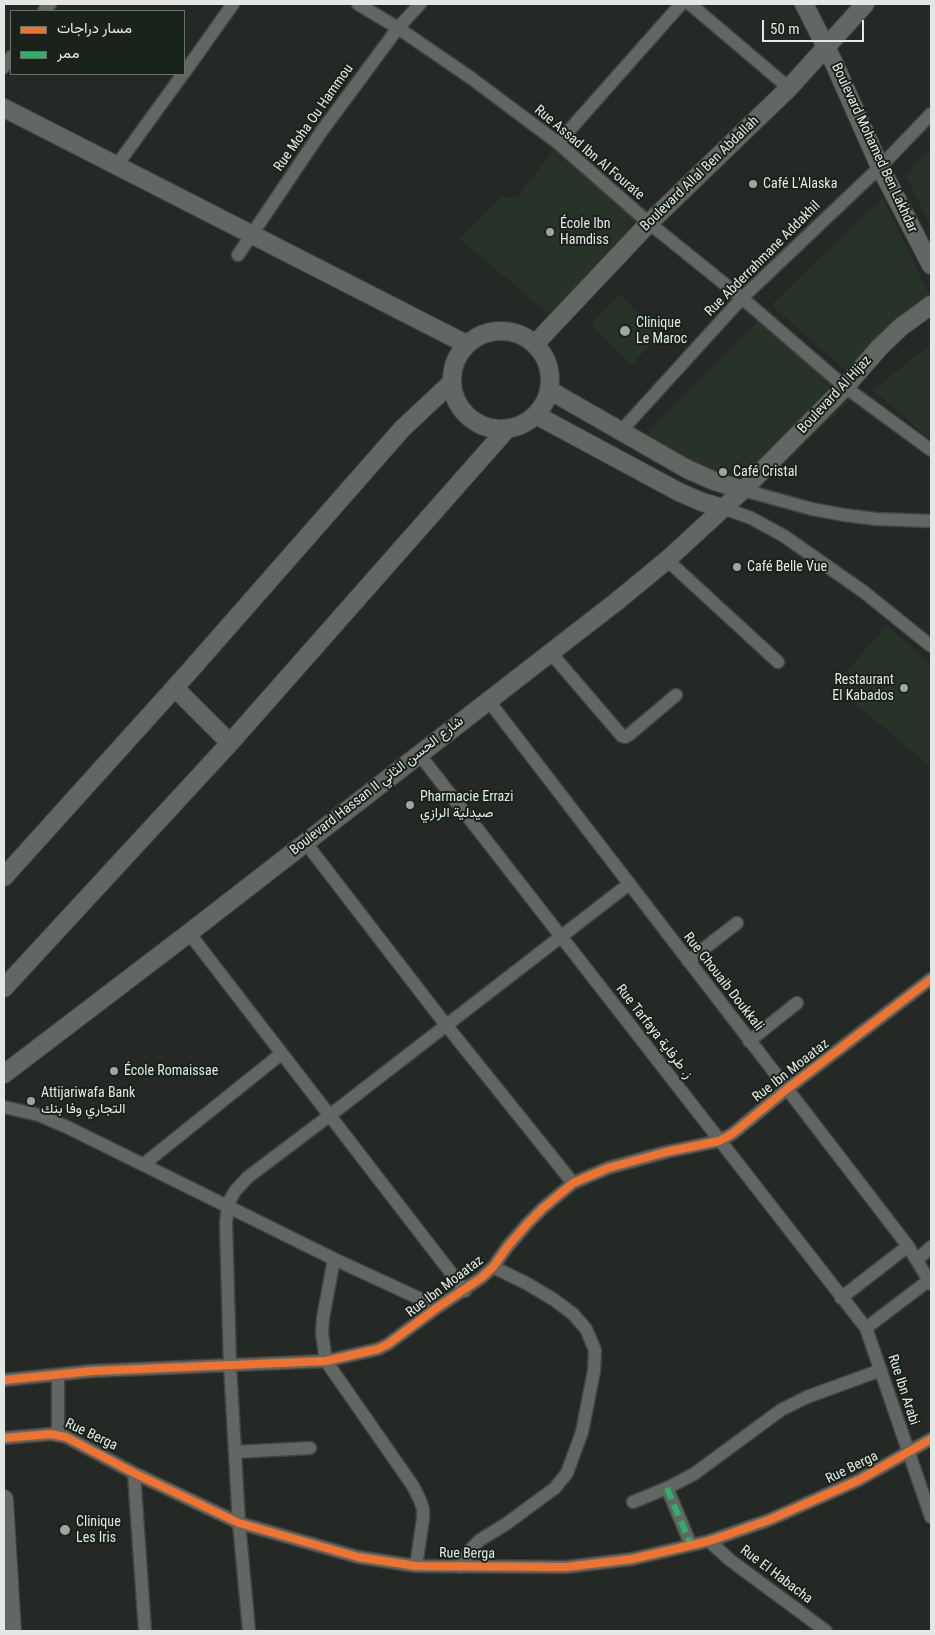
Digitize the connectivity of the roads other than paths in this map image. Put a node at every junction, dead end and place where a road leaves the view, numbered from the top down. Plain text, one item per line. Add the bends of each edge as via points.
1 (233, 4) edge
2 (358, 4) edge
3 (420, 4) edge
4 (681, 4) edge
5 (690, 4) edge
6 (804, 4) edge
7 (865, 4) edge
8 (398, 28) junction
9 (826, 48) junction
10 (185, 70) edge
11 (182, 75) edge
12 (789, 88) junction
13 (4, 108) edge
14 (931, 114) edge
15 (558, 143) junction
16 (117, 165) junction
17 (880, 166) junction
18 (649, 223) junction
19 (252, 234) junction
20 (238, 255) dead end
21 (931, 265) edge
22 (742, 298) junction
23 (931, 305) edge
24 (466, 344) junction
25 (535, 344) junction
26 (452, 382) junction
27 (845, 386) junction
28 (549, 390) junction
29 (536, 415) junction
30 (507, 429) junction
31 (621, 431) junction
32 (931, 450) edge
33 (743, 490) junction
34 (723, 508) junction
35 (931, 521) edge
36 (667, 560) junction
37 (931, 646) edge
38 (550, 652) junction
39 (778, 662) dead end
40 (175, 688) junction
41 (676, 695) dead end
42 (488, 700) junction
43 (230, 743) junction
44 (419, 754) junction
45 (305, 842) junction
46 (4, 877) edge
47 (629, 884) junction
48 (737, 923) dead end
49 (189, 933) junction
50 (562, 937) junction
51 (688, 961) junction
52 (931, 978) edge
53 (4, 988) edge
54 (797, 1003) dead end
55 (446, 1025) junction
56 (749, 1040) junction
57 (281, 1054) junction
58 (4, 1074) edge
59 (787, 1089) junction
60 (4, 1107) edge
61 (329, 1116) junction
62 (719, 1141) junction
63 (144, 1164) junction
64 (573, 1183) junction
65 (228, 1206) junction
66 (908, 1246) junction
67 (931, 1247) edge
68 (334, 1259) junction
69 (917, 1260) junction
70 (493, 1267) junction
71 (930, 1283) edge
72 (465, 1291) junction
73 (841, 1298) junction
74 (438, 1307) junction
75 (866, 1328) junction
76 (326, 1361) junction
77 (230, 1365) junction
78 (881, 1370) junction
79 (58, 1376) junction
80 (4, 1380) edge
81 (58, 1435) junction
82 (4, 1438) edge
83 (931, 1439) edge
84 (310, 1448) dead end
85 (235, 1452) junction
86 (908, 1453) junction
87 (134, 1473) junction
88 (667, 1488) junction
89 (4, 1500) edge
90 (633, 1502) dead end
91 (931, 1517) edge
92 (239, 1522) junction
93 (709, 1541) junction
94 (691, 1545) junction
95 (416, 1566) junction
96 (460, 1567) junction
97 (12, 1631) edge
98 (145, 1631) edge
99 (249, 1631) edge
100 (826, 1631) edge

1 - 10 street
2 - 8 street, Rue Assad Ibn Al Fourate
3 - 8 street, Rue Moha Ou Hammou
4 - 15 street
5 - 12 street
6 - 9 main road, Boulevard Mohamed Ben Lakhdar
7 - 9 main road, Boulevard Allal Ben Abdallah
8 - 15 street, Rue Assad Ibn Al Fourate
8 - 19 street, Rue Moha Ou Hammou via 321,132
9 - 12 main road, Boulevard Allal Ben Abdallah
9 - 17 main road, Boulevard Mohamed Ben Lakhdar
11 - 16 street
12 - 18 main road, Boulevard Allal Ben Abdallah
13 - 16 main road
14 - 17 street, Rue Abderrahmane Addakhil
15 - 18 street, Rue Assad Ibn Al Fourate
16 - 19 main road
17 - 21 main road, Boulevard Mohamed Ben Lakhdar
17 - 22 street, Rue Abderrahmane Addakhil
18 - 22 street, Rue Assad Ibn Al Fourate
18 - 25 main road, Boulevard Allal Ben Abdallah
19 - 20 street, Rue Moha Ou Hammou
19 - 24 main road
22 - 27 street, Rue Assad Ibn Al Fourate
22 - 31 street, Rue Abderrahmane Addakhil
23 - 27 main road, Boulevard Al Hijaz via 901,327
24 - 25 main road via 488,332 501,330 513,332
24 - 26 main road via 453,368
25 - 28 main road via 548,366
26 - 30 main road via 454,395 469,417 480,424
26 - 40 main road via 402,429
27 - 32 street, Rue Assad Ibn Al Fourate
27 - 33 main road, Boulevard Al Hijaz
28 - 29 main road
28 - 31 main road
29 - 30 main road
29 - 34 main road via 679,492
30 - 43 main road
31 - 33 main road via 694,472
33 - 34 main road, Boulevard Hassan II شارع الحسن الثاني
33 - 35 street via 844,515
34 - 36 main road, Boulevard Hassan II شارع الحسن الثاني
34 - 37 street via 751,518 784,536 864,592
36 - 38 main road, Boulevard Hassan II شارع الحسن الثاني
36 - 39 street
38 - 41 street via 622,736 630,734
38 - 42 main road, Boulevard Hassan II شارع الحسن الثاني
40 - 43 main road
40 - 46 main road
42 - 44 main road, Boulevard Hassan II شارع الحسن الثاني
42 - 47 street, Rue Chouaib Doukkali
43 - 53 main road
44 - 45 main road, Boulevard Hassan II شارع الحسن الثاني
44 - 50 street, Rue Tarfaya ز. طرفاية
45 - 49 main road, Boulevard Hassan II شارع الحسن الثاني
45 - 55 street
47 - 50 street
47 - 51 street, Rue Chouaib Doukkali
48 - 51 street
49 - 57 street
49 - 58 main road, Boulevard Hassan II شارع الحسن الثاني
50 - 55 street
50 - 62 street, Rue Tarfaya ز. طرفاية
51 - 56 street, Rue Chouaib Doukkali
52 - 59 street, Rue Ibn Moaataz
54 - 56 street
55 - 61 street
55 - 64 street
56 - 59 street, Rue Chouaib Doukkali
57 - 61 street
57 - 63 street
59 - 62 street, Rue Ibn Moaataz
59 - 66 street, Rue Chouaib Doukkali
60 - 63 street via 54,1121
61 - 65 street via 241,1183
61 - 72 street
62 - 64 street, Rue Ibn Moaataz via 608,1168
62 - 73 street, Rue Tarfaya ز. طرفاية
63 - 65 street
64 - 70 street, Rue Ibn Moaataz via 528,1223
65 - 68 street
65 - 77 street
66 - 69 street, Rue Chouaib Doukkali
66 - 73 street
67 - 69 street
68 - 74 street
68 - 76 street via 323,1318
69 - 71 street, Rue Chouaib Doukkali
70 - 72 street, Rue Ibn Moaataz
70 - 96 street via 526,1283 573,1314 586,1330 595,1350 594,1370 582,1432 567,1473 555,1488 480,1540
71 - 75 street
72 - 74 street, Rue Ibn Moaataz
73 - 75 street, Rue Tarfaya ز. طرفاية
74 - 76 street, Rue Ibn Moaataz via 378,1349
75 - 78 street, Rue Ibn Arabi
76 - 77 street, Rue Ibn Moaataz
76 - 95 street via 420,1500 423,1520
77 - 79 street, Rue Ibn Moaataz via 92,1371
77 - 85 street
78 - 86 street, Rue Ibn Arabi
78 - 88 street via 780,1410 694,1474
79 - 80 street, Rue Ibn Moaataz
79 - 81 street
81 - 82 street, Rue Berga
81 - 87 street, Rue Berga
83 - 86 street, Rue Berga
84 - 85 street
85 - 92 street
86 - 91 street, Rue Ibn Arabi
86 - 93 street, Rue Berga via 859,1480 769,1520
87 - 92 street, Rue Berga
87 - 98 street
88 - 90 street
88 - 94 street
89 - 97 main road
92 - 95 street, Rue Berga via 358,1557
92 - 99 street
93 - 94 street, Rue Berga
93 - 100 street, Rue El Habacha
94 - 96 street, Rue Berga via 632,1559 566,1567
95 - 96 street, Rue Berga

